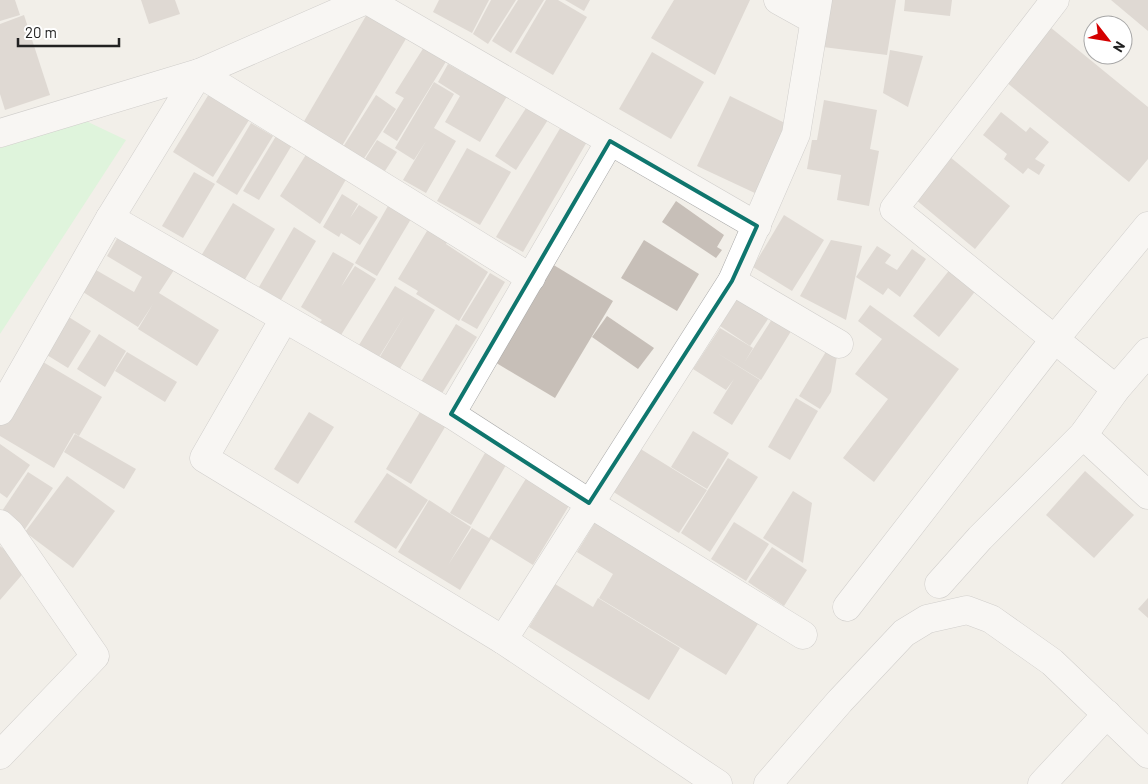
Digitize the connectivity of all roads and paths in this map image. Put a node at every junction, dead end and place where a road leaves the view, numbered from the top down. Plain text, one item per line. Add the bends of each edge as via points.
1 (367, 0) edge
2 (778, 0) edge
3 (1055, 0) edge
4 (816, 10) edge
5 (199, 73) junction
6 (0, 133) edge
7 (610, 141) junction
8 (110, 218) junction
9 (758, 226) junction
10 (1148, 226) edge
11 (531, 278) junction
12 (732, 281) junction
13 (284, 319) junction
14 (1054, 340) junction
15 (839, 344) dead end
16 (1148, 352) edge
17 (1116, 389) junction
18 (0, 411) edge
19 (451, 414) junction
20 (1083, 436) junction
21 (1148, 495) edge
22 (589, 504) junction
23 (0, 524) edge
24 (939, 584) dead end
25 (848, 607) dead end
26 (803, 635) dead end
27 (503, 640) junction
28 (1107, 714) junction
29 (1148, 754) edge
30 (0, 755) edge
31 (718, 784) edge
32 (768, 784) edge
33 (1042, 784) edge

1 - 5 street
1 - 7 street
2 - 4 street
3 - 14 street via 894,209
4 - 9 street via 796,134
5 - 6 street
5 - 8 street
5 - 11 street
7 - 9 street
7 - 11 street
8 - 13 street
8 - 18 street
9 - 12 street
10 - 14 street
11 - 19 street
12 - 15 street
12 - 22 street
13 - 19 street
13 - 27 street via 204,458
14 - 17 street
14 - 25 street
16 - 17 street
17 - 20 street
19 - 22 street
20 - 21 street
20 - 24 street via 980,538
22 - 26 street
22 - 27 street
23 - 30 street via 10,533 94,656
27 - 31 street
28 - 29 street
28 - 32 street via 1052,662 1022,639 991,619 967,610 927,619 904,633
28 - 33 street

